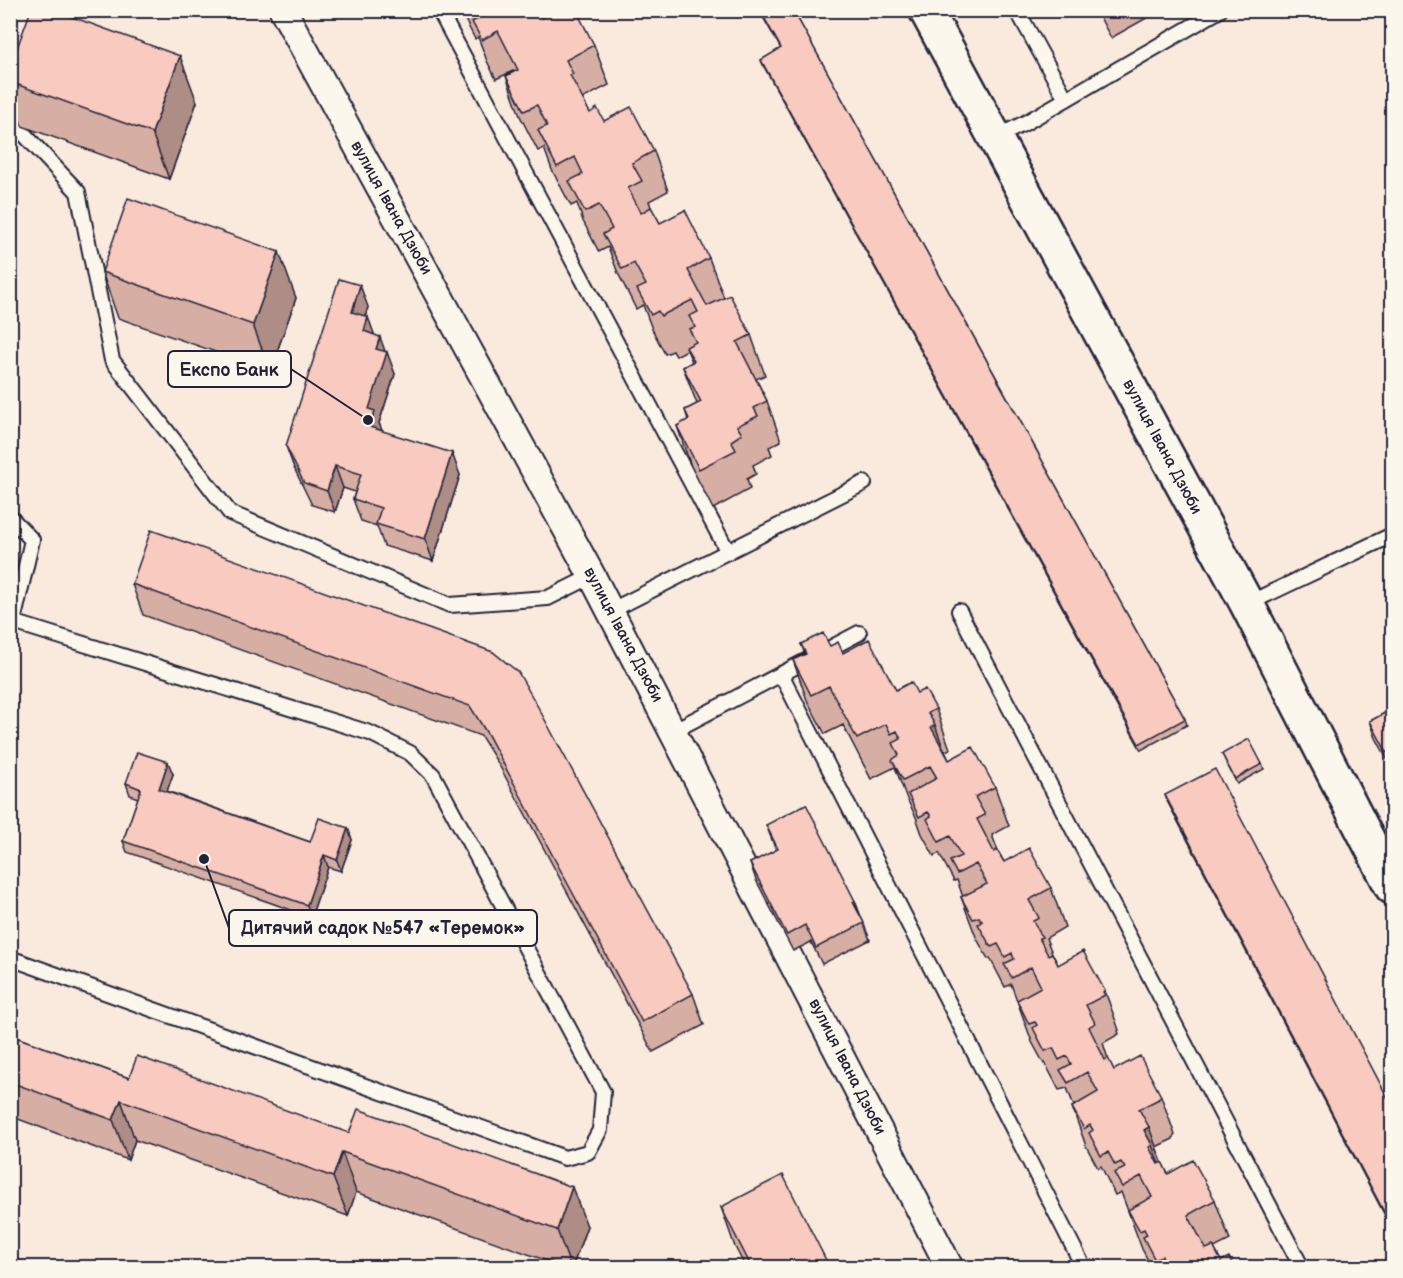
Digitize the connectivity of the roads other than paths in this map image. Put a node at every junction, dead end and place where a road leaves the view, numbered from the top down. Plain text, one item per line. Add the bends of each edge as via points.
1 (283, 10) edge
2 (440, 10) edge
3 (926, 10) edge
4 (1017, 10) edge
5 (1220, 10) edge
6 (1066, 99) junction
7 (10, 119) edge
8 (995, 138) junction
9 (864, 483) dead end
10 (10, 517) edge
11 (1392, 535) edge
12 (728, 552) junction
13 (592, 576) junction
14 (1247, 604) junction
15 (610, 611) junction
16 (959, 611) dead end
17 (12, 625) edge
18 (859, 633) dead end
19 (781, 674) junction
20 (674, 731) junction
21 (1392, 887) edge
22 (10, 958) edge
23 (950, 1268) edge
24 (1084, 1268) edge
25 (1302, 1268) edge

1 - 13 street, вулиця Івана Дзюби
2 - 12 lane
3 - 8 main road, вулиця Івана Дзюби
4 - 6 lane
5 - 6 lane
6 - 8 lane
7 - 13 lane via 78,192 112,360 230,513 450,605 548,598
8 - 14 main road, вулиця Івана Дзюби
9 - 12 lane
10 - 17 lane via 32,540
11 - 14 lane
12 - 15 lane
13 - 15 street, вулиця Івана Дзюби
14 - 21 main road, вулиця Івана Дзюби
15 - 20 street, вулиця Івана Дзюби
16 - 25 lane
17 - 22 lane via 370,733 410,753 433,775 603,1092 600,1130 588,1152 565,1158
18 - 19 lane
19 - 20 lane
19 - 24 lane
20 - 23 street, вулиця Івана Дзюби

